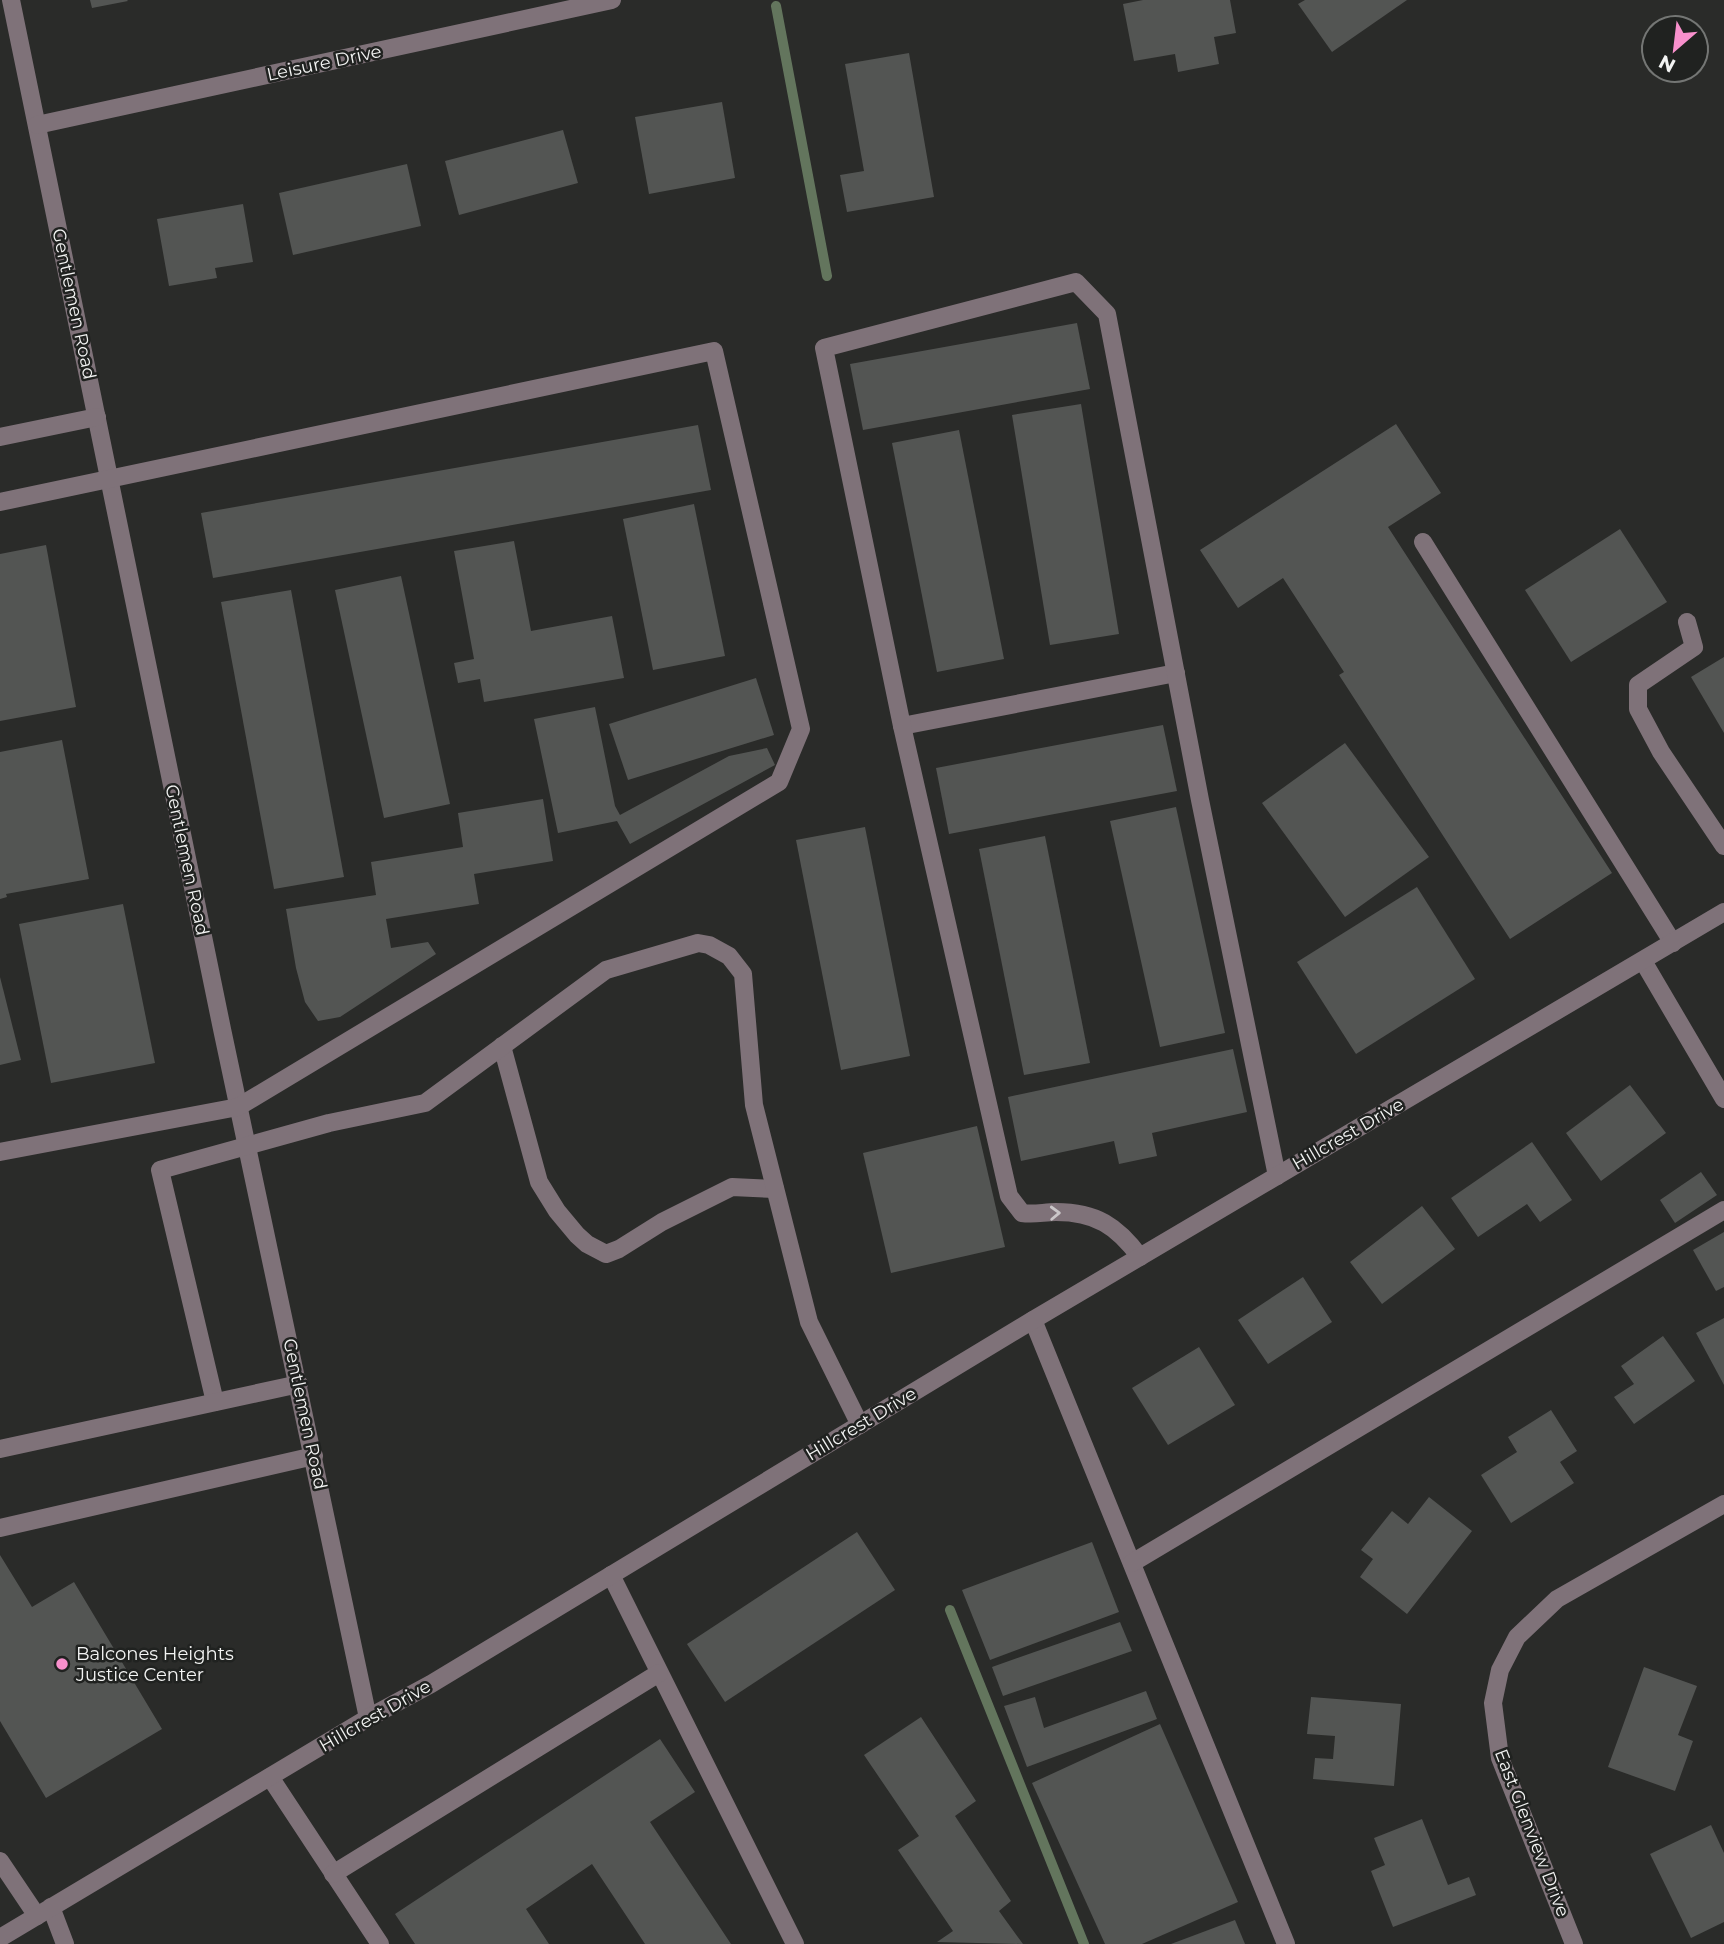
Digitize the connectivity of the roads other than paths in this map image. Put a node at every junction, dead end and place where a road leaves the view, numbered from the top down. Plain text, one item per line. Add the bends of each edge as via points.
1 (11, 0) edge
2 (612, 0) edge
3 (37, 125) junction
4 (97, 417) junction
5 (0, 437) edge
6 (109, 479) junction
7 (0, 502) edge
8 (1423, 542) dead end
9 (1687, 622) dead end
10 (1176, 673) junction
11 (902, 726) junction
12 (1721, 836) edge
13 (1724, 912) edge
14 (1673, 943) junction
15 (1643, 961) junction
16 (502, 1046) junction
17 (1724, 1099) edge
18 (238, 1107) junction
19 (247, 1147) junction
20 (0, 1152) edge
21 (1277, 1176) junction
22 (775, 1189) junction
23 (1724, 1210) edge
24 (1140, 1257) junction
25 (1033, 1320) junction
26 (299, 1384) junction
27 (215, 1402) junction
28 (860, 1425) junction
29 (0, 1449) edge
30 (314, 1457) junction
31 (1724, 1504) edge
32 (0, 1528) edge
33 (1132, 1563) junction
34 (611, 1575) junction
35 (659, 1673) junction
36 (368, 1718) junction
37 (270, 1777) junction
38 (0, 1861) edge
39 (333, 1874) junction
40 (44, 1912) junction
41 (0, 1938) edge
42 (65, 1944) edge
43 (380, 1944) edge
44 (795, 1944) edge
45 (1286, 1944) edge
46 (1574, 1944) edge

1 - 3 street, Gentlemen Road
2 - 3 street, Leisure Drive
3 - 4 street, Gentlemen Road
4 - 5 street
4 - 6 street, Gentlemen Road
6 - 7 street
6 - 18 street, Gentlemen Road
6 - 18 street via 714,351 801,729 779,782
8 - 14 street
9 - 12 street via 1694,647 1638,685 1638,709 1661,752
10 - 11 street
10 - 11 street via 1107,314 1076,282 824,348
10 - 21 street
11 -> 24 street via 1009,1196 1022,1213 1079,1213 1102,1220
13 - 14 street, Hillcrest Drive
14 - 15 street, Hillcrest Drive
15 - 17 street
15 - 21 street, Hillcrest Drive
16 - 19 street via 425,1103
16 - 22 street via 539,1182 577,1235 606,1254 732,1187
16 - 22 street via 606,970 698,943 709,945 729,956 743,974 754,1105
18 - 19 street, Gentlemen Road
18 - 20 street
19 - 26 street, Gentlemen Road
19 - 27 street via 160,1170
21 - 24 street, Hillcrest Drive
22 - 28 street via 809,1322
23 - 33 street
24 - 25 street, Hillcrest Drive
25 - 28 street, Hillcrest Drive
25 - 33 street
26 - 27 street
26 - 30 street, Gentlemen Road
27 - 29 street
28 - 34 street, Hillcrest Drive
30 - 32 street
30 - 36 street, Gentlemen Road
31 - 46 street, East Glenview Drive via 1557,1599 1517,1637 1500,1670 1493,1703 1500,1758
33 - 45 street
34 - 35 street
34 - 36 street, Hillcrest Drive
35 - 39 street
35 - 44 street
36 - 37 street, Hillcrest Drive
37 - 39 street
37 - 40 street, Hillcrest Drive
38 - 40 street
39 - 43 street
40 - 41 street, Hillcrest Drive
40 - 42 street

